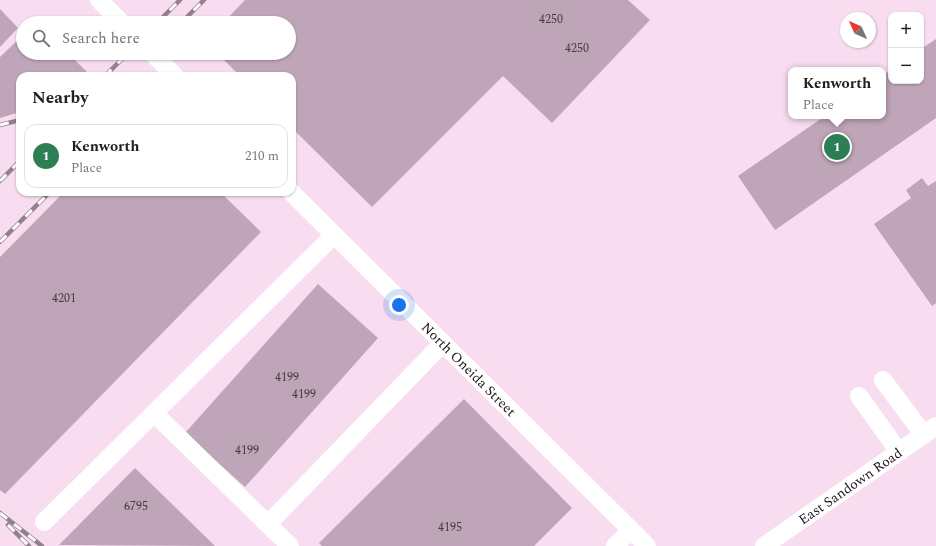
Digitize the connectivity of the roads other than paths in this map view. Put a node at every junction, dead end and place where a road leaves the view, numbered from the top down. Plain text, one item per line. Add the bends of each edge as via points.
1 (99, 0) edge
2 (115, 16) edge
3 (159, 60) edge
4 (171, 72) edge
5 (295, 196) edge
6 (334, 235) junction
7 (442, 343) junction
8 (883, 380) dead end
9 (859, 396) dead end
10 (154, 413) junction
11 (930, 430) edge
12 (899, 452) junction
13 (44, 522) dead end
14 (268, 524) junction
15 (631, 530) junction
16 (290, 546) edge
17 (615, 546) edge
18 (647, 546) edge
19 (764, 546) edge

1 - 2 street
3 - 4 street
5 - 6 street, North Oneida Street
6 - 7 street, North Oneida Street
6 - 10 street
7 - 14 street
7 - 15 street, North Oneida Street
8 - 11 street
9 - 12 street
10 - 13 street
10 - 14 street
11 - 12 street, East Sandown Road
12 - 19 street, East Sandown Road
14 - 16 street
15 - 17 street
15 - 18 street, North Oneida Street

